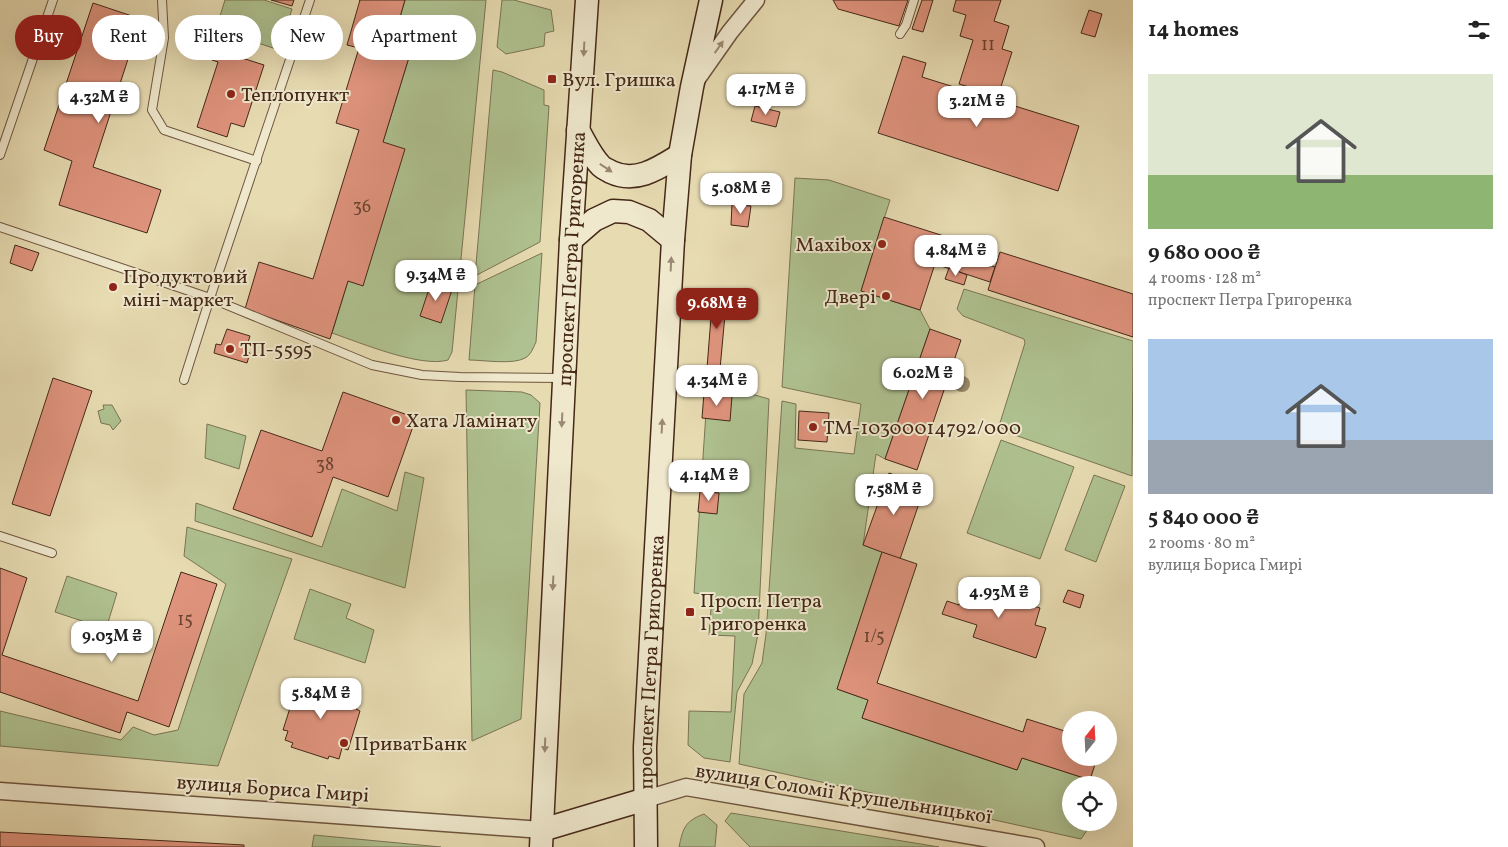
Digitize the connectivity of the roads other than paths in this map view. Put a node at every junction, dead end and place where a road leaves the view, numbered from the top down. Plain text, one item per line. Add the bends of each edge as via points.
1 (53, 0) edge
2 (162, 0) edge
3 (310, 0) edge
4 (587, 0) edge
5 (711, 0) edge
6 (756, 0) edge
7 (914, 0) edge
8 (900, 34) dead end
9 (692, 87) junction
10 (578, 130) junction
11 (0, 155) edge
12 (680, 155) junction
13 (257, 161) junction
14 (0, 227) edge
15 (571, 240) junction
16 (673, 240) junction
17 (210, 298) junction
18 (564, 378) junction
19 (184, 380) dead end
20 (0, 536) edge
21 (52, 553) dead end
22 (0, 791) edge
23 (646, 799) junction
24 (541, 838) edge
25 (646, 847) edge
26 (1036, 847) edge

1 - 11 lane
2 - 13 lane via 164,38 152,110 164,130
3 - 13 lane
4 -> 10 street, проспект Петра Григоренка
5 - 9 street, проспект Петра Григоренка
9 -> 6 street
7 - 8 lane
9 - 12 street, проспект Петра Григоренка
10 -> 12 street via 603,168 620,176 640,176
10 - 15 street, проспект Петра Григоренка
12 - 16 street, проспект Петра Григоренка
13 - 17 lane
14 - 17 lane
15 - 16 street via 594,220 613,211 628,212 649,220
15 - 18 street, проспект Петра Григоренка
23 -> 16 street, проспект Петра Григоренка via 645,747
17 - 18 lane via 372,364 422,375
17 - 19 lane
18 -> 24 street, проспект Петра Григоренка
20 - 21 lane
22 - 24 street, вулиця Бориса Гмирі
23 - 24 street
23 - 25 street, проспект Петра Григоренка
23 - 26 street, вулиця Соломії Крушельницької via 686,787

